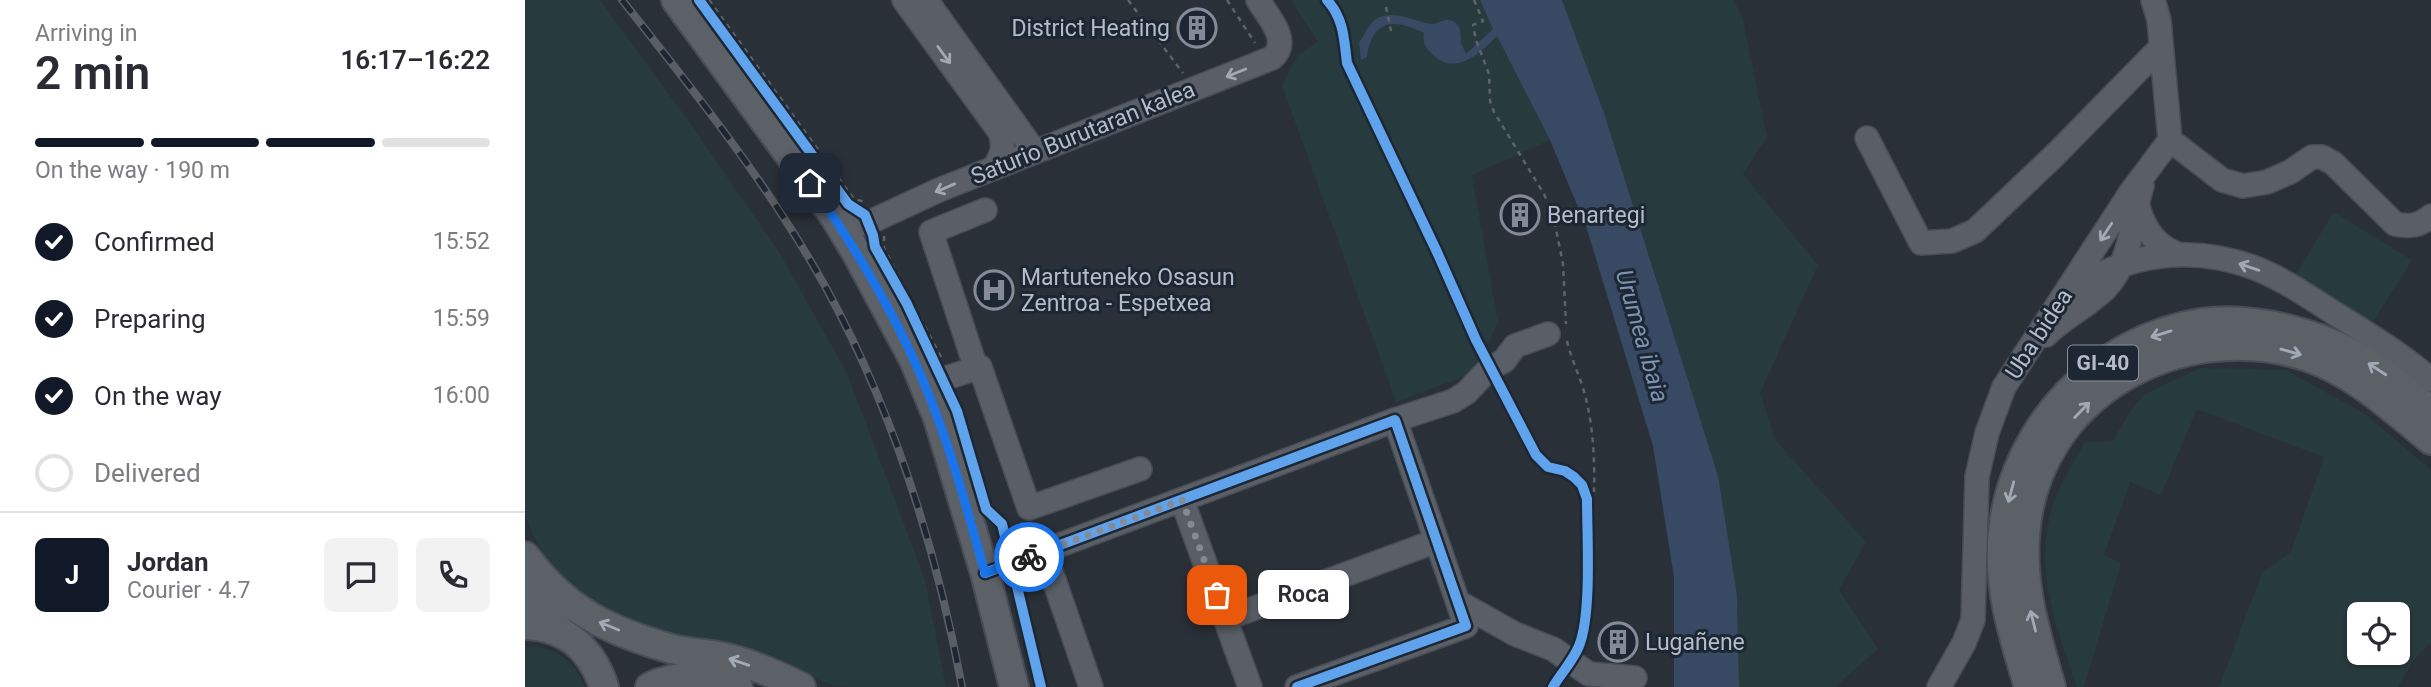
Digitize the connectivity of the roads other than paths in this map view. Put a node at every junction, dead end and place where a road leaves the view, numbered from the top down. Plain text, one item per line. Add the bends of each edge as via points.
1 (676, 0) edge
2 (904, 0) edge
3 (926, 0) edge
4 (1258, 0) edge
5 (2153, 0) edge
6 (2161, 47) junction
7 (1867, 138) dead end
8 (2171, 141) junction
9 (1035, 152) junction
10 (995, 168) junction
11 (2145, 176) junction
12 (2138, 206) junction
13 (985, 211) dead end
14 (2431, 216) edge
15 (835, 217) junction
16 (876, 226) junction
17 (856, 252) junction
18 (2177, 254) junction
19 (2121, 265) junction
20 (2053, 311) junction
21 (1548, 334) dead end
22 (2022, 360) junction
23 (977, 368) junction
24 (941, 379) junction
25 (2431, 380) edge
26 (1395, 420) junction
27 (2429, 432) edge
28 (1140, 469) dead end
29 (1182, 500) junction
30 (1436, 541) junction
31 (1044, 551) junction
32 (525, 556) edge
33 (985, 573) junction
34 (525, 586) edge
35 (1458, 602) junction
36 (1225, 619) junction
37 (525, 625) edge
38 (560, 631) junction
39 (585, 649) junction
40 (674, 649) junction
41 (1635, 678) dead end
42 (604, 687) edge
43 (650, 687) edge
44 (739, 687) edge
45 (801, 687) edge
46 (1014, 687) edge
47 (1091, 687) edge
48 (1250, 687) edge
49 (1297, 687) edge
50 (1939, 687) edge
51 (2029, 687) edge
52 (2051, 687) edge

1 - 15 main road
2 -> 10 street via 1000,132 1003,150
3 - 9 street
4 -> 9 street, Saturio Burutaran kalea via 1281,44 1272,58
5 - 6 street
6 - 7 street via 1975,231 1952,241 1921,243
6 - 8 street
8 - 11 street, Uba bidea
8 - 14 street via 2222,180 2243,186 2267,182 2312,157 2322,157 2395,224 2422,224
9 - 10 street, Saturio Burutaran kalea
10 -> 16 street, Saturio Burutaran kalea via 939,190
11 - 12 street
11 -> 20 street, Uba bidea
12 - 18 street via 2149,234
12 - 19 street
13 - 23 street via 931,232
15 - 16 street via 850,225
15 - 17 main road
16 - 17 street via 857,236
17 - 24 main road
18 - 19 street
25 -> 18 street via 2373,336 2255,268
19 - 20 street via 2097,276
19 - 22 street via 2107,286 2059,323
20 - 22 street, Uba bidea
21 - 26 street via 1515,346 1504,361 1453,401
22 - 50 street, Uba bidea via 2004,387 1977,477 1973,620
23 - 24 street
23 - 28 street via 983,374 1029,508
24 - 33 main road via 938,418
26 - 29 street
26 - 30 street
27 -> 51 main road, GI-40 via 2381,370 2339,346 2267,324 2200,323 2114,355 2055,406 2027,450 2007,505 2002,544 2005,597
52 -> 27 main road, GI-40 via 2024,569 2029,509 2038,479 2063,431 2115,381 2190,350 2244,344 2276,348 2346,375
29 - 31 street
29 - 36 street
30 - 35 street
30 - 36 street
31 - 33 street
31 - 47 street
40 -> 32 main road via 609,627 577,610 549,586
33 - 46 main road
34 - 38 main road via 538,609
35 - 41 street via 1553,649 1589,674
35 - 49 street via 1466,626
36 - 48 street
37 - 38 main road
38 - 39 main road
39 - 40 main road
39 - 42 main road
45 -> 40 main road via 730,658
43 - 44 main road via 681,678 706,678

